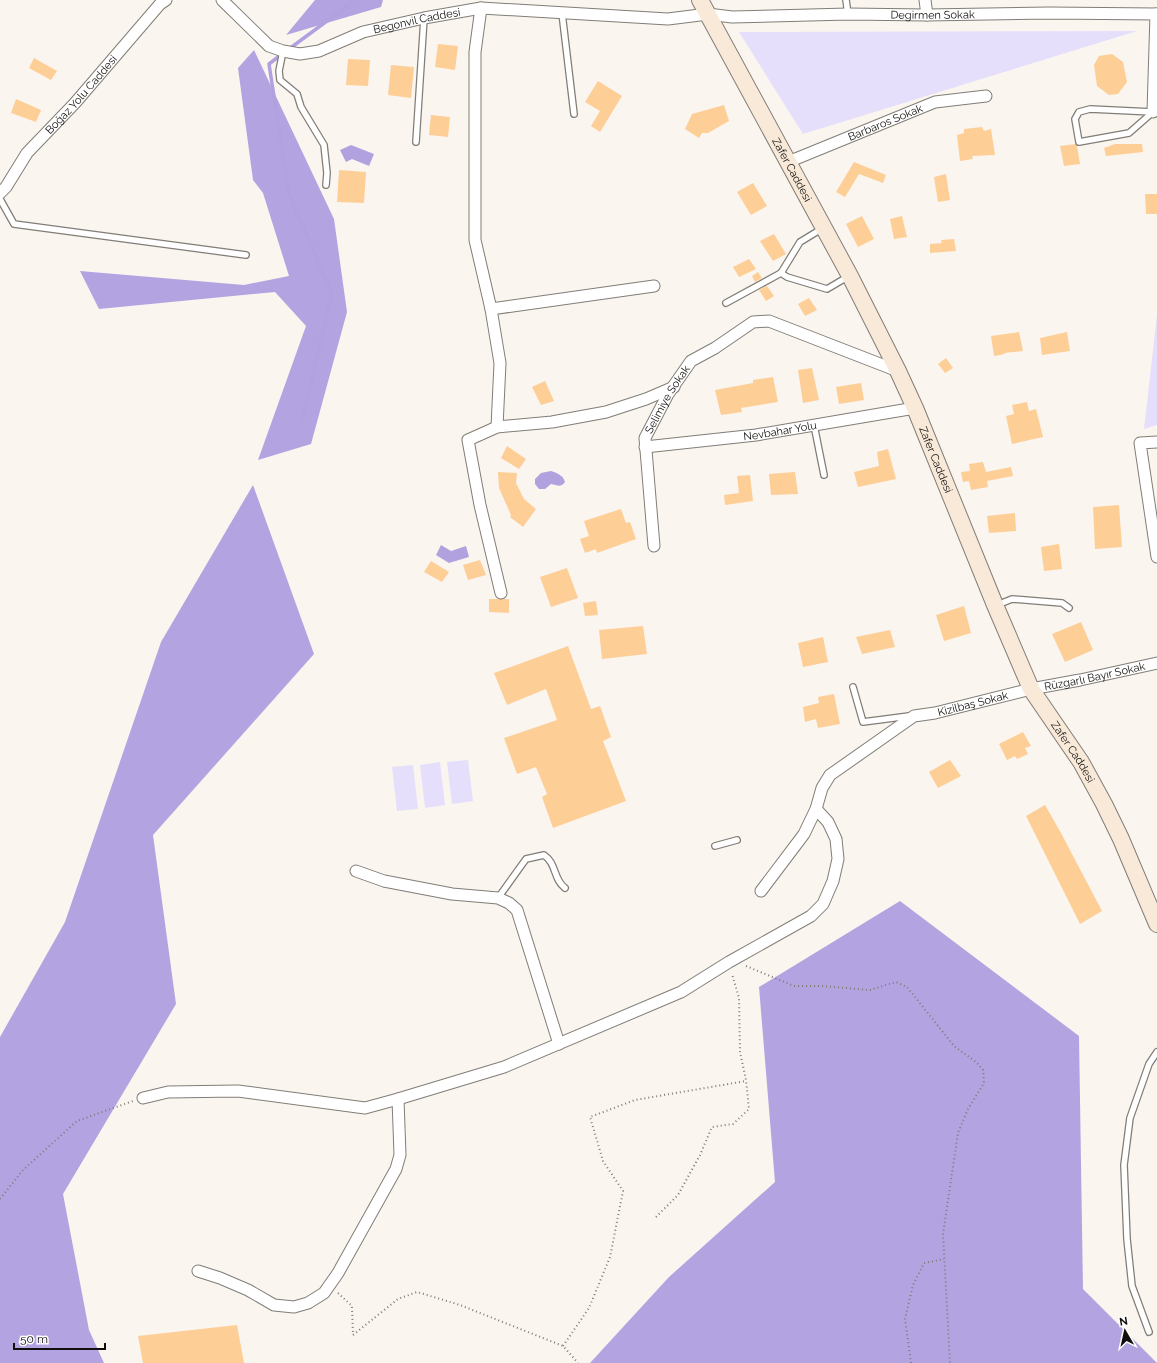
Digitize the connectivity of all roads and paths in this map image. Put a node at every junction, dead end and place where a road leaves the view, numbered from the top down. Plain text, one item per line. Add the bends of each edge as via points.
1 (166, 0) edge
2 (222, 0) edge
3 (700, 0) edge
4 (846, 0) edge
5 (925, 0) edge
6 (481, 8) junction
7 (562, 13) junction
8 (708, 14) junction
9 (848, 14) junction
10 (1156, 14) edge
11 (927, 16) junction
12 (424, 18) junction
13 (282, 51) junction
14 (986, 96) dead end
15 (1153, 112) junction
16 (574, 114) dead end
17 (416, 142) dead end
18 (788, 162) junction
19 (326, 185) dead end
20 (0, 193) edge
21 (0, 199) edge
22 (824, 228) junction
23 (246, 255) dead end
24 (781, 273) junction
25 (850, 276) junction
26 (654, 286) dead end
27 (726, 303) dead end
28 (491, 309) junction
29 (898, 371) junction
30 (674, 386) junction
31 (915, 408) junction
32 (814, 425) junction
33 (497, 428) junction
34 (1157, 442) edge
35 (645, 447) junction
36 (824, 475) dead end
37 (654, 546) dead end
38 (1157, 557) edge
39 (501, 593) dead end
40 (995, 605) junction
41 (1069, 608) dead end
42 (1157, 663) edge
43 (853, 686) dead end
44 (1032, 689) junction
45 (914, 716) junction
46 (816, 808) junction
47 (737, 840) dead end
48 (715, 846) dead end
49 (356, 870) dead end
50 (565, 888) dead end
51 (761, 891) dead end
52 (498, 898) junction
53 (1157, 924) edge
54 (728, 962) junction
55 (558, 1044) junction
56 (1157, 1052) edge
57 (746, 1080) junction
58 (143, 1098) joint
59 (398, 1099) junction
60 (0, 1199) edge
61 (656, 1217) dead end
62 (944, 1259) junction
63 (198, 1271) dead end
64 (329, 1285) junction
65 (1148, 1332) dead end
66 (563, 1346) junction
67 (578, 1363) edge
68 (911, 1363) edge
69 (950, 1363) edge

1 - 20 street, Boğaz Yolu Caddesi via 27,153
2 - 13 street, Begonvil Caddesi via 269,46
3 - 8 street, Zafer Caddesi
4 - 9 lane
5 - 11 street
6 - 7 street, Begonvil Caddesi
6 - 12 street, Begonvil Caddesi
6 - 28 street via 475,52 475,240
7 - 8 street, Begonvil Caddesi via 668,19
7 - 16 lane
8 - 9 street, Degirmen Sokak via 732,17
8 - 18 street, Zafer Caddesi
9 - 11 street, Degirmen Sokak
10 - 11 street, Degirmen Sokak
10 - 15 street
12 - 13 street, Begonvil Caddesi via 363,32 319,51 300,54
12 - 17 lane
13 - 19 lane via 280,80 297,94 301,107 324,146
14 - 18 street, Barbaros Sokak via 935,102
15 - 15 lane via 1090,109 1080,112 1075,119 1079,142 1129,133
18 - 22 street, Zafer Caddesi
21 - 23 lane via 14,224
22 - 24 lane via 800,242
22 - 25 street, Zafer Caddesi
24 - 25 lane via 827,289
24 - 27 lane
25 - 29 street, Zafer Caddesi
26 - 28 street
28 - 33 street via 500,364
29 - 30 street, Selimiye Sokak via 769,320 753,322 691,361
29 - 31 street, Zafer Caddesi
30 - 33 street via 646,399 606,412 552,422
30 - 35 street, Selimiye Sokak via 645,438
31 - 32 street, Nevbahar Yolu
31 - 40 street, Zafer Caddesi
32 - 35 street, Nevbahar Yolu via 756,435
32 - 36 lane
33 - 39 street via 468,440
34 - 38 street via 1140,443
35 - 37 street, Selimiye Sokak
40 - 41 lane via 1012,600 1062,603
40 - 44 street, Zafer Caddesi
42 - 44 street, Rüzgarlı Bayır Sokak
43 - 45 lane via 863,722
44 - 45 street, Kizilbaş Sokak
44 - 53 street, Zafer Caddesi via 1081,762 1104,804
45 - 46 street via 830,774 822,788
46 - 51 street via 804,834
46 - 54 street via 828,822 836,839 838,859 833,881 823,904 811,916
47 - 48 lane
49 - 52 street via 384,881 452,894
50 - 52 lane via 560,884 551,860 544,855 534,856 526,859
52 - 55 street via 517,910
54 - 55 street via 681,992
54 - 57 path via 739,998 740,1052
54 - 62 path via 750,967 794,986 870,990 896,982 907,988 954,1046 983,1070 984,1083 968,1109 958,1133 943,1234
55 - 59 street via 504,1067
56 - 65 lane via 1148,1064 1130,1118 1124,1165 1132,1286
57 - 61 path via 749,1109 733,1124 712,1127 678,1195
57 - 66 path via 635,1100 590,1117 603,1161 623,1191 610,1257 589,1308
58 - 59 street via 168,1092 238,1091 365,1108
58 - 60 path via 77,1121 23,1170
59 - 64 street via 400,1155 396,1169
62 - 68 path via 924,1263 912,1285 905,1319
62 - 69 path
63 - 64 street via 241,1287 274,1305 294,1307 308,1303 324,1293
64 - 66 path via 352,1306 353,1335 398,1299 417,1292 460,1305
66 - 67 path

